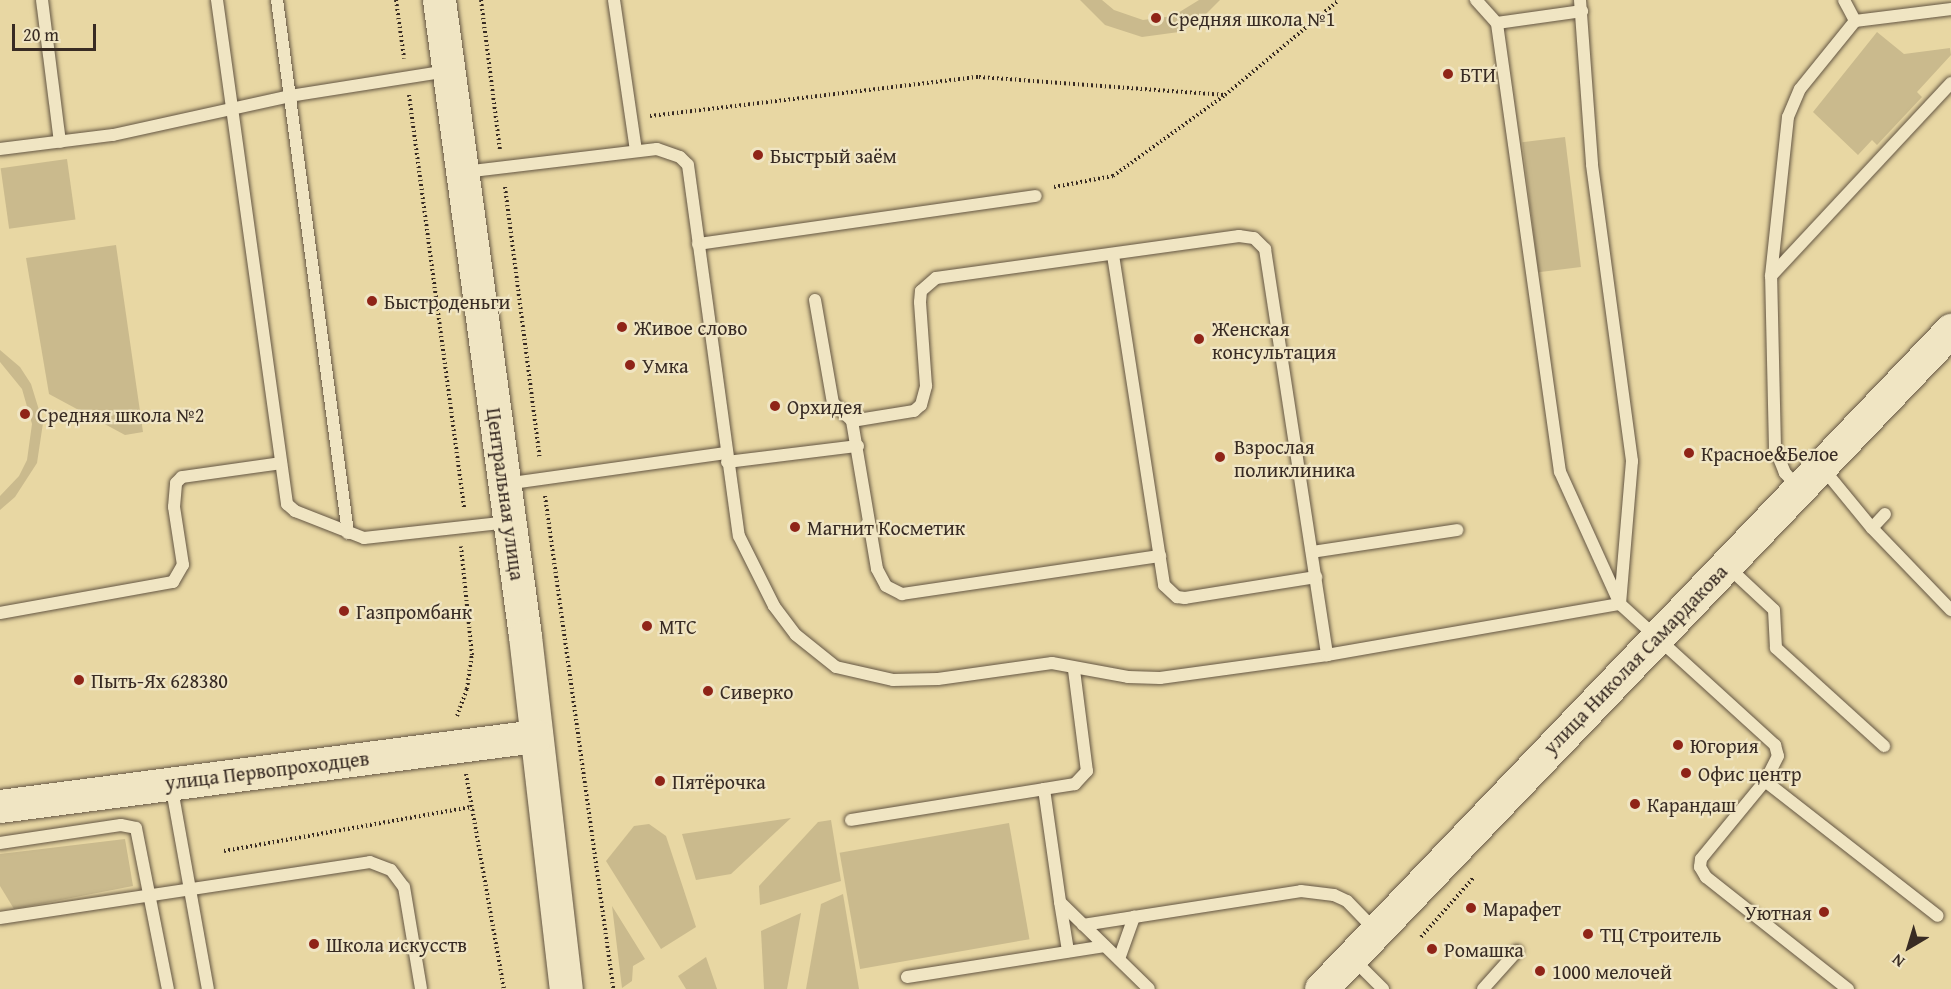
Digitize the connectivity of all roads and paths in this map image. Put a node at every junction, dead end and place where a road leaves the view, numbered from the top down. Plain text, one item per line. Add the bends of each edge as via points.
1 (42, 0) edge
2 (217, 0) edge
3 (277, 0) edge
4 (396, 0) edge
5 (440, 0) edge
6 (481, 0) edge
7 (614, 0) edge
8 (1340, 0) edge
9 (1476, 0) edge
10 (1844, 0) edge
11 (1581, 6) edge
12 (1951, 9) edge
13 (1855, 21) junction
14 (1497, 22) junction
15 (449, 71) junction
16 (407, 77) junction
17 (1951, 82) edge
18 (1225, 95) junction
19 (291, 96) junction
20 (231, 109) junction
21 (632, 118) junction
22 (60, 142) junction
23 (0, 149) edge
24 (636, 150) junction
25 (502, 167) junction
26 (462, 172) junction
27 (1036, 196) joint
28 (698, 244) junction
29 (1113, 255) junction
30 (1771, 276) junction
31 (815, 300) dead end
32 (1951, 330) edge
33 (852, 421) junction
34 (858, 446) junction
35 (727, 457) junction
36 (281, 464) junction
37 (1811, 477) junction
38 (542, 479) junction
39 (505, 484) junction
40 (1885, 514) dead end
41 (509, 522) junction
42 (461, 528) junction
43 (1872, 528) junction
44 (1457, 530) dead end
45 (348, 533) junction
46 (1312, 552) junction
47 (1160, 556) junction
48 (1725, 565) junction
49 (1316, 577) junction
50 (1620, 604) junction
51 (1951, 610) edge
52 (0, 613) edge
53 (1655, 637) junction
54 (1327, 655) junction
55 (1074, 670) junction
56 (535, 736) junction
57 (462, 745) junction
58 (1884, 746) dead end
59 (1764, 781) junction
60 (171, 782) junction
61 (1044, 789) junction
62 (0, 806) edge
63 (472, 807) junction
64 (851, 820) dead end
65 (0, 843) edge
66 (224, 851) dead end
67 (190, 886) junction
68 (150, 893) junction
69 (1060, 902) junction
70 (1938, 916) dead end
71 (1134, 917) junction
72 (0, 918) edge
73 (1083, 925) junction
74 (1376, 931) junction
75 (1105, 946) junction
76 (1068, 951) junction
77 (1517, 951) dead end
78 (1351, 958) junction
79 (1119, 959) junction
80 (907, 977) dead end
81 (168, 989) edge
82 (208, 989) edge
83 (421, 989) edge
84 (504, 989) edge
85 (566, 989) edge
86 (613, 989) edge
87 (1149, 989) edge
88 (1321, 989) edge
89 (1383, 989) edge
90 (1483, 989) edge
91 (1848, 989) edge

1 - 22 lane
2 - 20 lane
3 - 19 lane
4 - 16 path
5 - 15 street, Центральная улица
6 - 25 path
7 - 21 lane
8 - 18 path
9 - 14 lane
10 - 13 lane
11 - 14 lane
11 - 50 lane via 1592,165 1632,461
12 - 13 lane
13 - 30 lane via 1792,102
14 - 50 lane via 1560,472
15 - 16 lane
15 - 26 street, Центральная улица
16 - 19 lane
16 - 42 path via 465,500
17 - 30 lane
18 - 21 path via 1017,77 944,78
18 - 27 path via 1113,176 1042,190
19 - 20 lane
19 - 45 lane
20 - 22 lane
20 - 36 lane
21 - 24 lane
22 - 23 lane
24 - 25 lane
24 - 28 lane via 668,152 688,165
25 - 26 lane
25 - 38 path
26 - 39 street, Центральная улица
27 - 28 lane
28 - 35 lane
29 - 33 lane via 936,278 928,283 920,302 926,386 921,405 914,411
29 - 46 lane via 1239,236 1261,242
29 - 47 lane
30 - 37 lane via 1775,448 1785,473
31 - 33 lane via 833,403
32 - 37 street, улица Николая Самардакова
33 - 34 lane
34 - 35 lane
34 - 47 lane via 877,569 886,586 902,594
35 - 38 lane
35 - 55 lane via 739,536 748,558 774,606 796,635 836,667 868,676 915,681 1052,663
36 - 45 lane via 287,504
36 - 52 lane via 182,477 176,483 174,507 183,565 173,582
37 - 43 lane
37 - 48 street, улица Николая Самардакова
38 - 39 lane
38 - 86 path
39 - 41 street, Центральная улица
40 - 43 lane
41 - 42 lane
41 - 56 street, Центральная улица
42 - 45 lane via 377,538
42 - 57 path via 472,655 467,689 457,712
43 - 51 lane
44 - 46 lane
46 - 49 lane
47 - 49 lane via 1164,585 1177,597
48 - 53 street, улица Николая Самардакова
48 - 58 lane via 1774,610 1776,648
49 - 54 lane
50 - 53 lane
50 - 54 lane
53 - 59 lane via 1775,745 1778,756
53 - 74 street, улица Николая Самардакова
54 - 55 lane via 1160,678
55 - 61 lane via 1087,771 1075,784
56 - 57 street, улица Первопроходцев
56 - 85 street, Центральная улица
57 - 60 street, улица Первопроходцев
57 - 63 path
59 - 70 lane
59 - 91 lane via 1701,859 1700,867 1706,877
60 - 62 street, улица Первопроходцев
60 - 67 lane
61 - 64 lane
61 - 69 lane
63 - 66 path
63 - 84 path
65 - 68 lane via 129,824 140,834
67 - 68 lane
67 - 82 lane
67 - 83 lane via 250,882 370,862 380,864 391,870 404,887
68 - 72 lane
68 - 81 lane
69 - 73 lane
69 - 76 lane
71 - 73 lane
71 - 74 lane via 1314,891 1347,901
71 - 79 lane
73 - 75 lane
74 - 78 street, улица Николая Самардакова
75 - 76 lane
75 - 79 lane
76 - 80 lane
77 - 90 lane
78 - 88 street, улица Николая Самардакова
78 - 89 lane
79 - 87 lane

